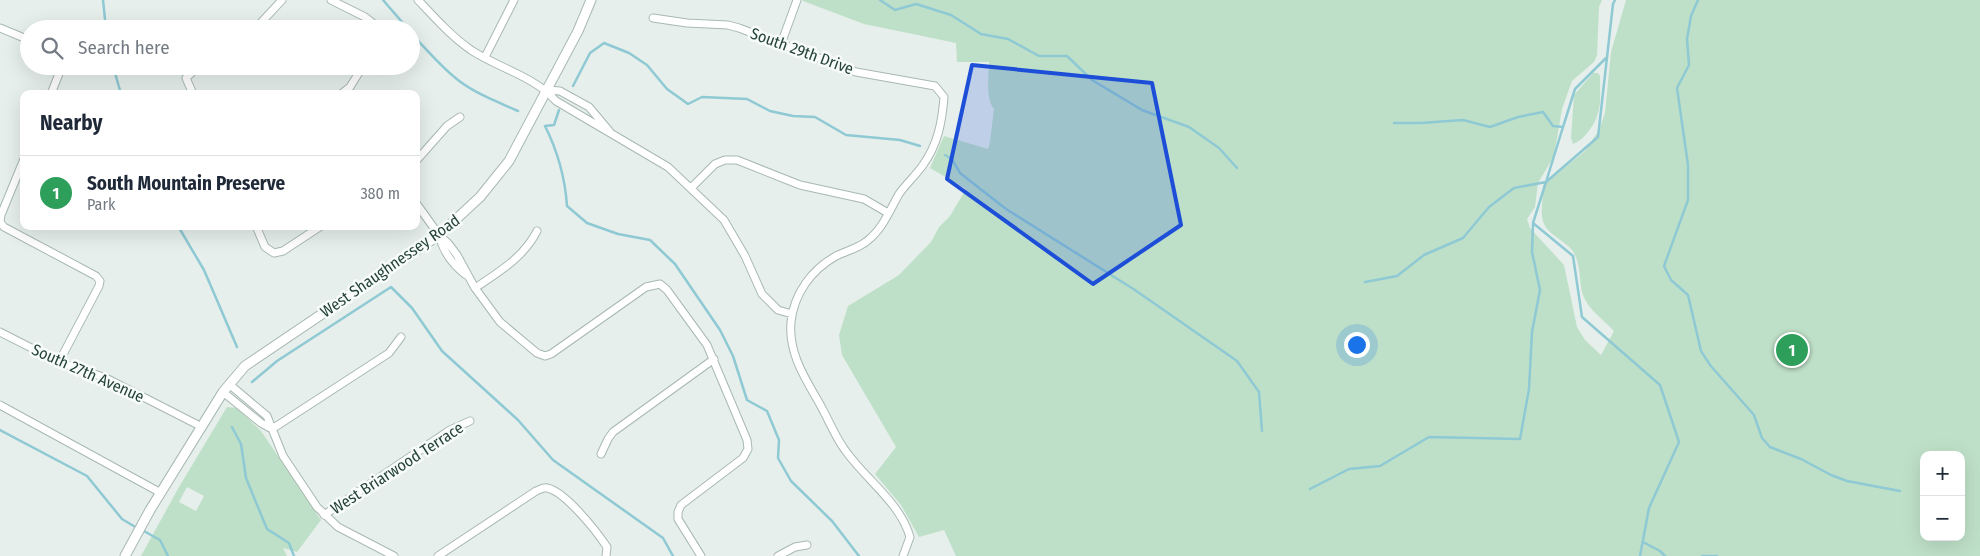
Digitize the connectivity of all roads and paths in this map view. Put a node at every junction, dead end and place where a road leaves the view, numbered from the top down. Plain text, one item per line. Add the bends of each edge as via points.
1 (282, 0) edge
2 (331, 0) edge
3 (418, 0) edge
4 (514, 0) edge
5 (591, 0) edge
6 (797, 0) edge
7 (653, 18) dead end
8 (263, 20) edge
9 (369, 20) edge
10 (0, 28) edge
11 (20, 36) edge
12 (781, 44) junction
13 (485, 57) junction
14 (58, 75) edge
15 (189, 75) edge
16 (357, 75) edge
17 (53, 90) edge
18 (191, 90) edge
19 (346, 90) edge
20 (547, 90) junction
21 (582, 103) junction
22 (576, 112) junction
23 (460, 117) dead end
24 (611, 133) junction
25 (420, 156) edge
26 (20, 169) edge
27 (690, 188) junction
28 (420, 208) edge
29 (888, 213) junction
30 (0, 222) edge
31 (258, 230) edge
32 (315, 230) edge
33 (537, 231) dead end
34 (439, 235) junction
35 (475, 288) junction
36 (792, 314) junction
37 (0, 332) edge
38 (401, 337) dead end
39 (714, 359) junction
40 (59, 362) junction
41 (229, 384) junction
42 (224, 392) junction
43 (0, 406) edge
44 (259, 409) junction
45 (253, 416) junction
46 (470, 421) dead end
47 (202, 427) junction
48 (272, 429) junction
49 (601, 454) dead end
50 (161, 493) junction
51 (324, 514) junction
52 (807, 545) dead end
53 (124, 556) edge
54 (394, 556) edge
55 (438, 556) edge
56 (606, 556) edge
57 (701, 556) edge
58 (778, 556) edge
59 (903, 556) edge

1 - 8 street
2 - 9 street
3 - 13 street via 449,33
4 - 13 street
5 - 20 street, West Shaughnessey Road
6 - 12 street
7 - 12 street, South 29th Drive via 728,25
10 - 11 street
12 - 29 street, South 29th Drive via 856,72 936,86 944,97 942,123 929,155
13 - 20 street
14 - 17 street
15 - 18 street via 186,78
16 - 19 street
20 - 21 street via 560,91
20 - 22 street via 556,101
20 - 34 street, West Shaughnessey Road via 503,170 480,198
21 - 22 street
21 - 24 street via 594,111
22 - 24 street
23 - 25 street via 447,126
24 - 27 street via 668,167
26 - 30 street
27 - 29 street via 715,164 736,160 800,185 864,199
27 - 36 street via 724,220 762,294 778,310
28 - 34 street
29 - 36 street via 867,242 835,257 809,278
30 - 40 street via 100,281
31 - 32 street via 265,247 274,254
33 - 35 street via 521,255
34 - 35 street via 448,243
34 - 41 street, West Shaughnessey Road via 255,358
35 - 39 street via 500,322 536,353 545,356 646,287 660,284 707,344
36 - 59 street via 792,343 798,366 844,450 902,518 910,538
37 - 40 street, South 27th Avenue
38 - 48 street via 389,353
39 - 49 street via 613,432
39 - 57 street via 748,440 748,449 743,458 681,505 678,520
40 - 47 street, South 27th Avenue via 106,378
41 - 42 street, West Shaughnessey Road
41 - 44 street
42 - 45 street
42 - 47 street, West Shaughnessey Road
43 - 50 street
44 - 45 street
44 - 48 street via 267,416
45 - 48 street
46 - 51 street, West Briarwood Terrace via 450,430
47 - 50 street, West Shaughnessey Road
48 - 51 street via 283,456
50 - 53 street, West Shaughnessey Road
51 - 54 street via 338,527
52 - 58 street
55 - 56 street via 536,491 546,488 571,504 592,526 607,547

